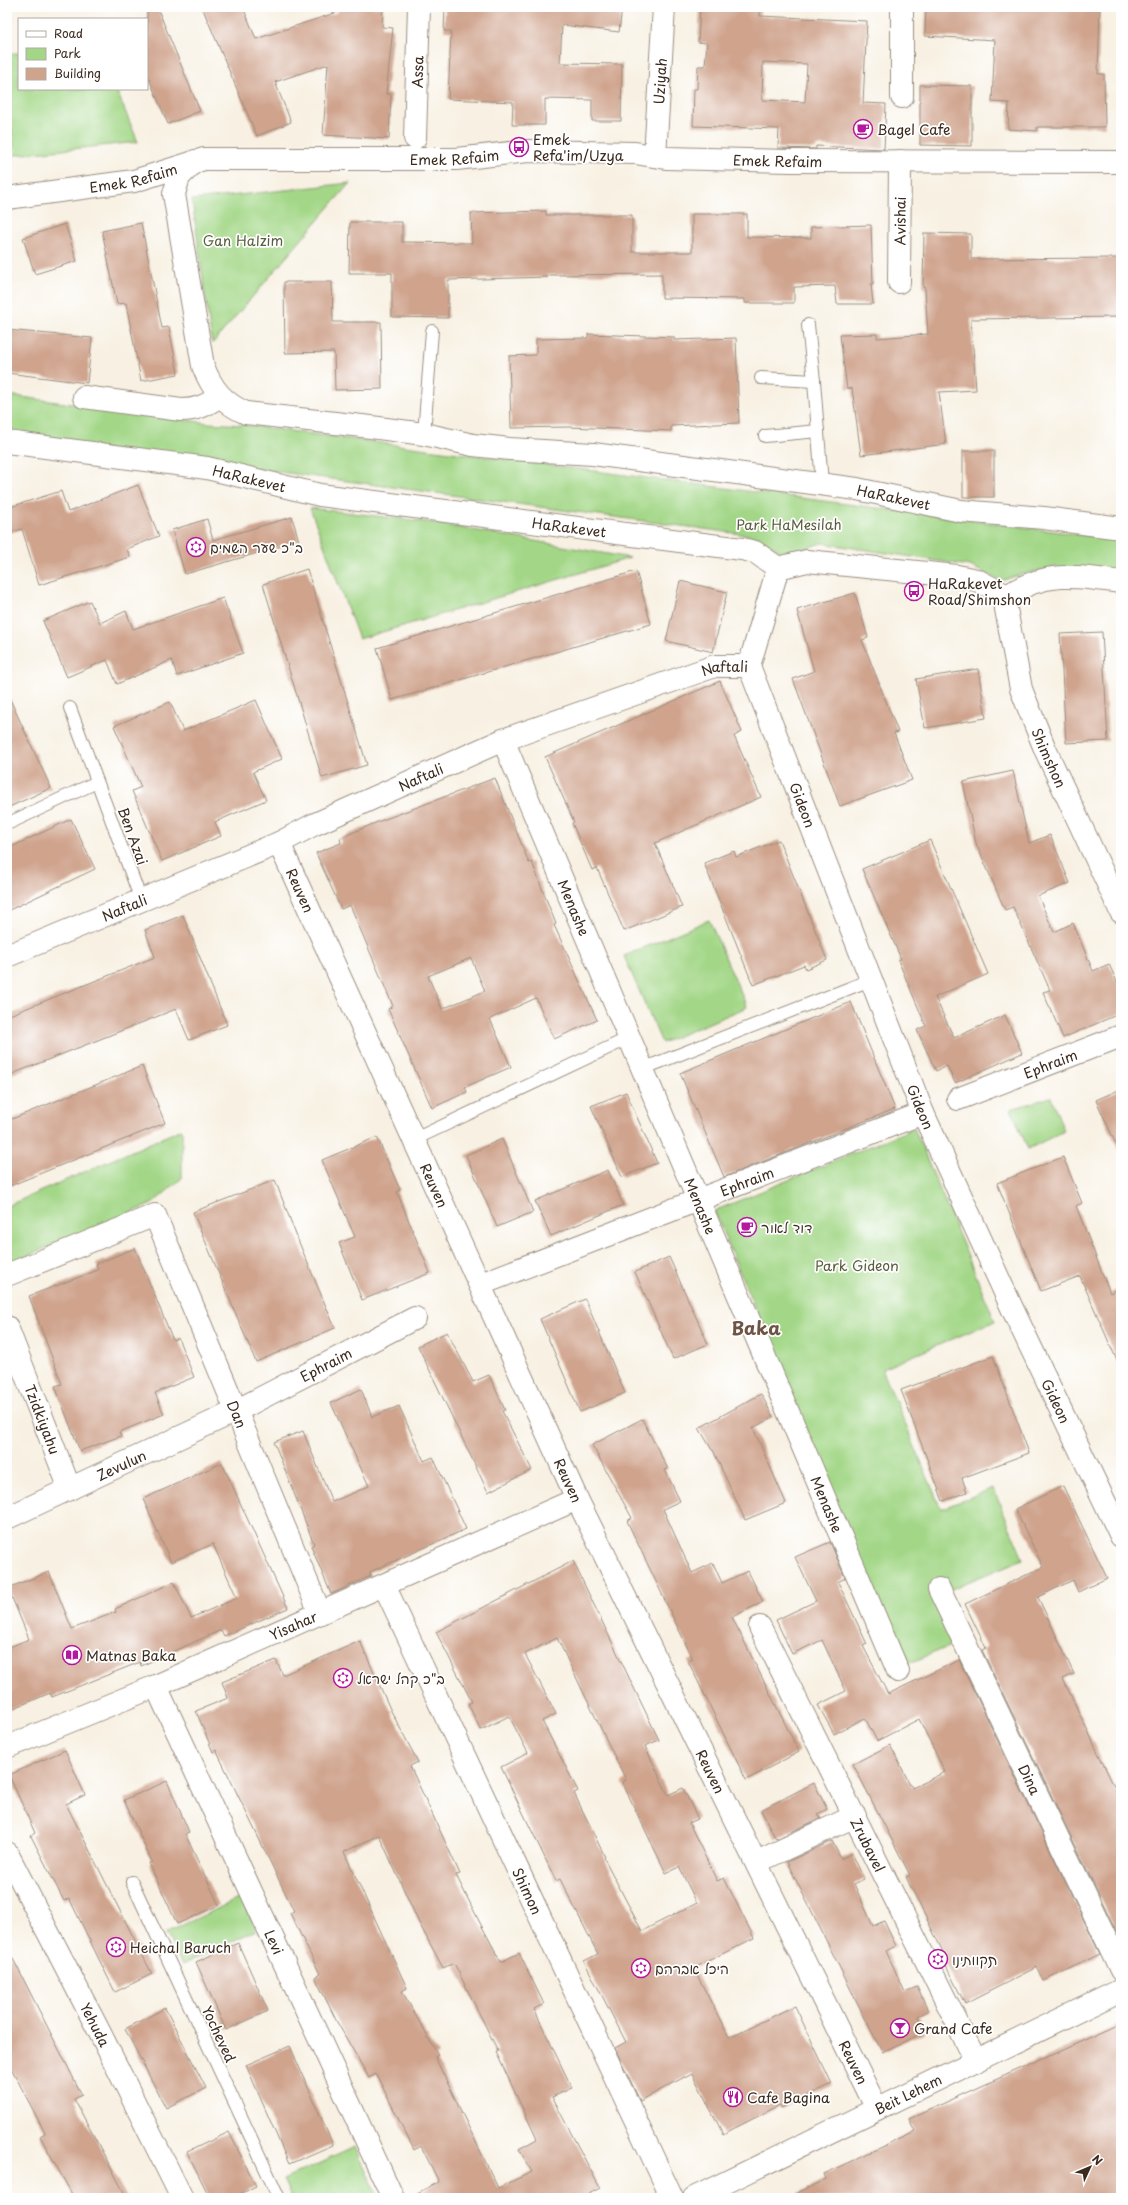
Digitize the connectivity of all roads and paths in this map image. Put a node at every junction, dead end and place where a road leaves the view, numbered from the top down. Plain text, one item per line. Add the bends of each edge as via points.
1 (419, 7) edge
2 (664, 7) edge
3 (902, 7) edge
4 (902, 97) dead end
5 (414, 138) dead end
6 (655, 156) junction
7 (195, 161) junction
8 (900, 161) junction
9 (1121, 162) edge
10 (7, 198) edge
11 (898, 282) dead end
12 (808, 325) dead end
13 (432, 331) dead end
14 (761, 378) dead end
15 (814, 381) junction
16 (219, 396) junction
17 (84, 397) dead end
18 (818, 431) junction
19 (424, 434) junction
20 (765, 436) dead end
21 (7, 442) edge
22 (822, 484) junction
23 (1121, 528) edge
24 (778, 568) junction
25 (1121, 582) edge
26 (1007, 596) junction
27 (749, 666) junction
28 (70, 708) dead end
29 (503, 740) junction
30 (97, 782) junction
31 (7, 824) edge
32 (279, 843) junction
33 (141, 900) junction
34 (1121, 912) edge
35 (7, 956) edge
36 (873, 979) junction
37 (1121, 1036) edge
38 (629, 1038) junction
39 (642, 1069) junction
40 (958, 1099) dead end
41 (923, 1112) junction
42 (415, 1139) junction
43 (697, 1200) junction
44 (7, 1275) edge
45 (480, 1284) junction
46 (415, 1318) dead end
47 (7, 1326) edge
48 (236, 1411) junction
49 (70, 1489) junction
50 (577, 1499) junction
51 (7, 1518) edge
52 (1121, 1536) edge
53 (384, 1585) junction
54 (939, 1589) dead end
55 (320, 1613) junction
56 (760, 1627) dead end
57 (898, 1671) dead end
58 (156, 1686) junction
59 (7, 1747) edge
60 (855, 1816) junction
61 (7, 1853) edge
62 (757, 1862) junction
63 (132, 1882) dead end
64 (1121, 1970) edge
65 (1121, 1990) edge
66 (976, 2061) junction
67 (877, 2109) junction
68 (182, 2198) edge
69 (279, 2198) edge
70 (393, 2198) edge
71 (672, 2198) edge
72 (694, 2198) edge

1 - 5 street, Assa
2 - 6 street, Uziyah
3 - 4 street
6 - 7 street, Emek Refaim via 635,153 528,151 456,159
6 - 8 street, Emek Refaim via 791,161
7 - 10 street, Emek Refaim via 165,173 134,181
7 - 16 street, HaRakevet via 176,182 175,201 203,366 209,382
8 - 9 street, Emek Refaim
8 - 11 street, Avishai
12 - 15 lane
13 - 19 lane
14 - 15 lane
15 - 18 lane
16 - 17 street via 208,405 195,410
16 - 19 street, HaRakevet via 231,407 246,413
18 - 20 lane
18 - 22 lane
19 - 22 street, HaRakevet via 510,450 593,454
21 - 24 street, HaRakevet via 207,468 294,490 343,498 742,549 754,552
22 - 23 street, HaRakevet via 876,492 961,511
24 - 26 street via 807,560 957,576 977,580
24 - 27 street, Naftali
25 - 26 street via 1078,576 1056,576 1030,583
26 - 34 street, Shimshon via 1007,621 1021,689 1045,749
27 - 29 street, Naftali via 715,666
27 - 36 street, Gideon
28 - 30 lane, Ben Azai
29 - 32 street, Naftali via 313,825
29 - 38 street, Menashe
30 - 31 lane
30 - 33 lane, Ben Azai
32 - 33 street, Naftali
32 - 42 street, Reuven
33 - 35 street, Naftali
36 - 39 lane
36 - 41 street, Gideon
37 - 40 street, Ephraim
38 - 39 street, Menashe
38 - 42 lane
39 - 43 street, Menashe
41 - 43 street, Ephraim
41 - 52 street, Gideon via 1012,1308
42 - 45 street, Reuven
43 - 45 street, Ephraim
43 - 57 street, Menashe
44 - 48 street, Dan via 155,1215
45 - 50 street, Reuven
46 - 48 street, Ephraim
47 - 49 street, Tzidkiyahu
48 - 49 street, Zevulun
48 - 55 street, Dan
49 - 51 street, Zevulun
50 - 53 street, Yisahar
50 - 62 street, Reuven
53 - 55 street, Yisahar
53 - 71 street, Shimon
54 - 64 street, Dina
55 - 58 street, Yisahar
56 - 60 street, Zrubavel
58 - 59 street, Yisahar
58 - 70 street, Levi
60 - 62 street
60 - 66 street, Zrubavel
61 - 68 street, Yehuda
62 - 67 street, Reuven
63 - 69 lane, Yocheved
65 - 66 street, Beit Lehem
66 - 67 street, Beit Lehem
67 - 72 street, Beit Lehem

